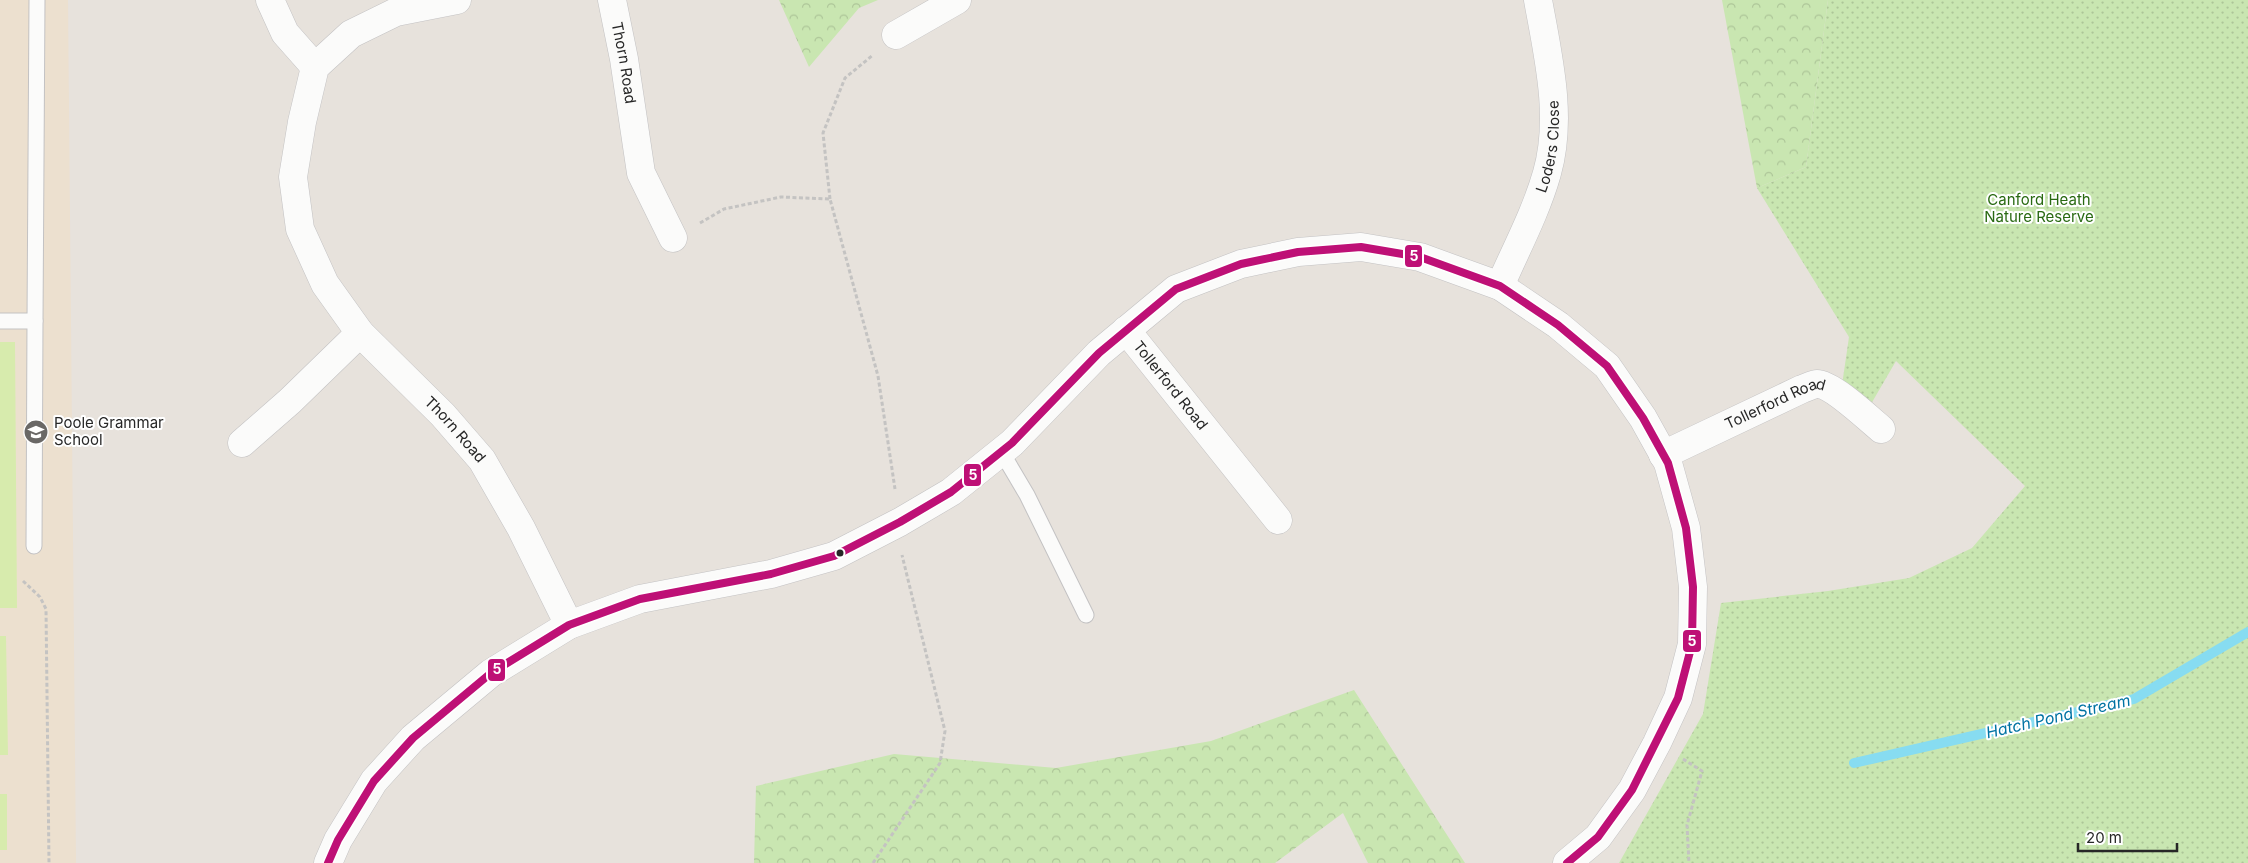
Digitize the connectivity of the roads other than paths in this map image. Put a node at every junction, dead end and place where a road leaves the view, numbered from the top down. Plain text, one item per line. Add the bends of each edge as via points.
1 (37, 0) edge
2 (270, 0) edge
3 (457, 0) edge
4 (612, 0) edge
5 (957, 0) edge
6 (1538, 0) edge
7 (896, 35) road end
8 (315, 67) junction
9 (673, 238) road end
10 (1500, 286) junction
11 (0, 321) edge
12 (35, 321) junction
13 (1126, 330) junction
14 (360, 333) junction
15 (1881, 429) dead end
16 (242, 442) dead end
17 (1001, 451) junction
18 (1663, 455) junction
19 (1278, 520) dead end
20 (34, 546) dead end
21 (1086, 615) dead end
22 (569, 625) junction
23 (328, 863) edge
24 (1567, 863) edge

1 - 12 lane
2 - 8 street via 285,33
3 - 8 street via 396,12 351,34
4 - 9 street, Thorn Road via 640,173
5 - 7 street
6 - 10 street, Loders Close via 1552,78 1554,126 1547,173
8 - 14 street, Thorn Road via 293,177 300,229 325,284
10 - 13 street, Tollerford Road via 1403,254 1361,247 1298,252 1242,264 1176,289
10 - 18 street, Tollerford Road via 1558,325 1607,366 1643,418
11 - 12 lane
12 - 20 lane
13 - 17 street
13 - 19 street, Tollerford Road
14 - 16 street
14 - 22 street, Thorn Road via 443,415 482,460 522,528
15 - 18 street, Tollerford Road via 1829,388 1818,384
17 - 21 lane via 1027,495
17 - 22 street via 951,492 834,556 771,574 640,599
18 - 24 street, Tollerford Road via 1686,528 1693,587 1692,644 1678,698 1632,790 1598,837
22 - 23 street via 491,673 413,738 374,781 338,840

